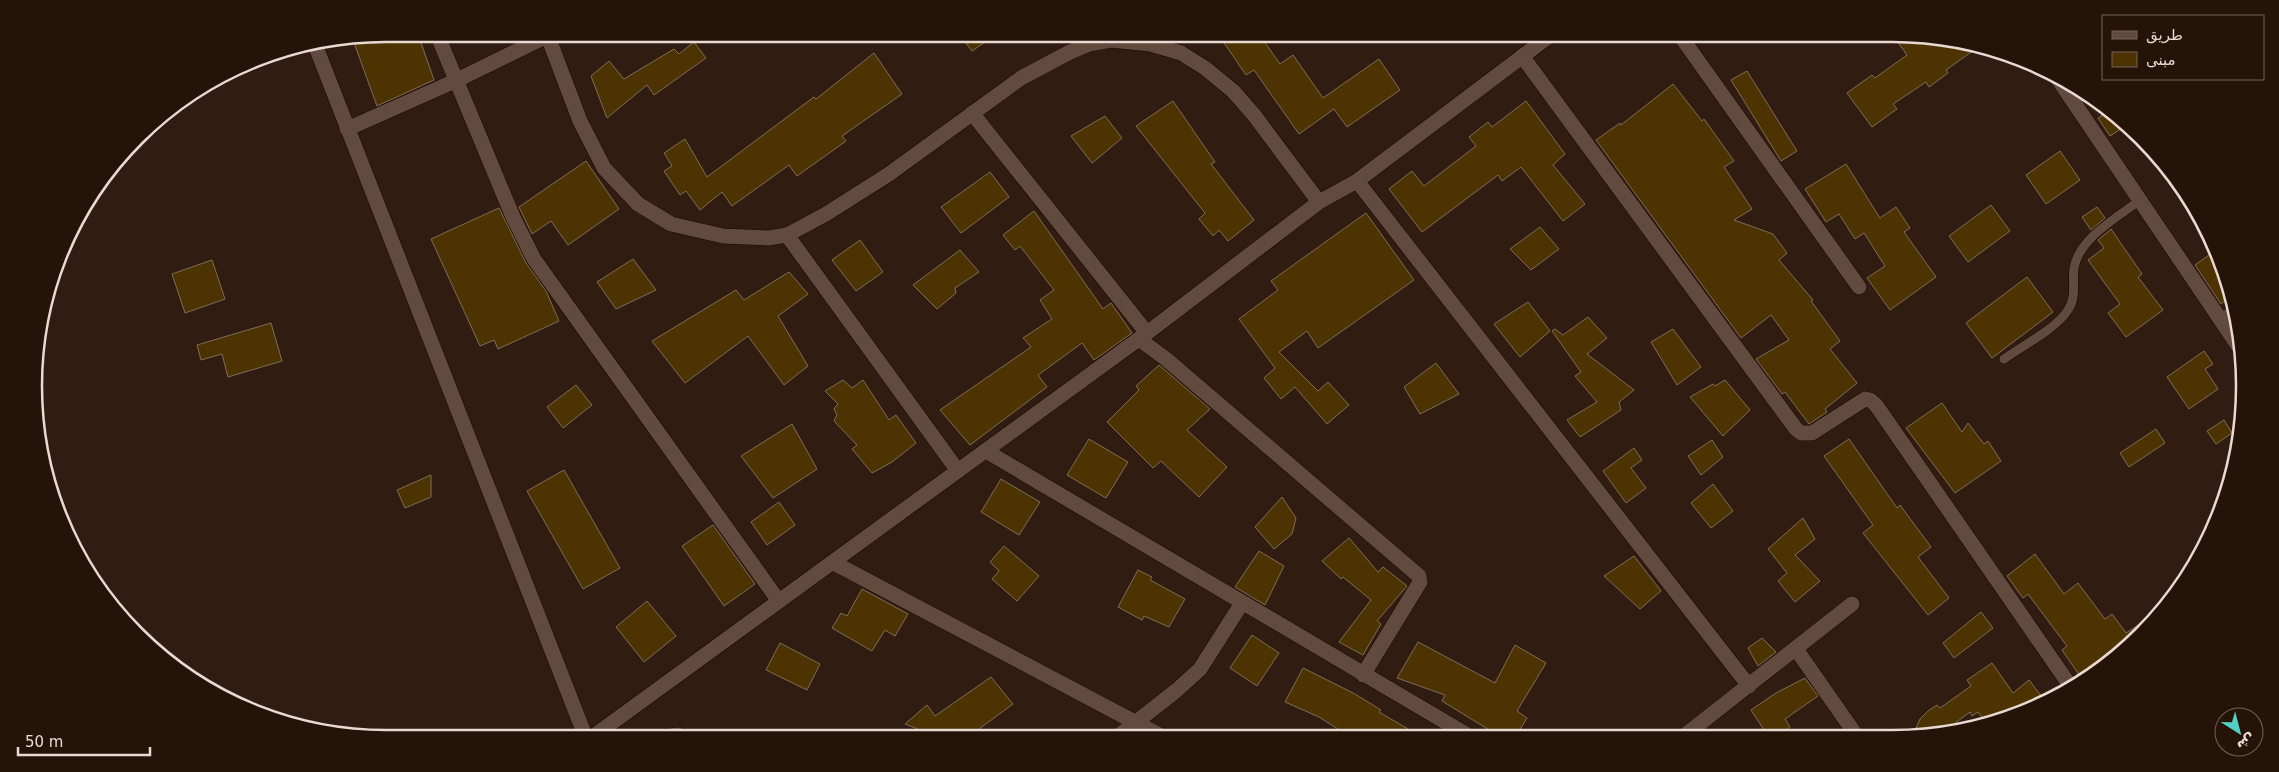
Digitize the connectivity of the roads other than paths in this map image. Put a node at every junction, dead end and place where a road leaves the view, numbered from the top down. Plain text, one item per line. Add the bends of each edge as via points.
1 (440, 42) edge
2 (533, 42) edge
3 (552, 42) edge
4 (1096, 42) edge
5 (1140, 42) edge
6 (1541, 42) edge
7 (1685, 42) edge
8 (317, 49) edge
9 (1522, 56) junction
10 (455, 81) junction
11 (2065, 89) edge
12 (972, 113) junction
13 (347, 129) junction
14 (1357, 181) junction
15 (2140, 200) junction
16 (1319, 202) junction
17 (788, 235) junction
18 (1859, 287) dead end
19 (2229, 313) edge
20 (2220, 319) junction
21 (1143, 336) junction
22 (2234, 339) edge
23 (2004, 359) dead end
24 (986, 451) junction
25 (958, 471) junction
26 (834, 562) junction
27 (778, 600) junction
28 (1242, 603) junction
29 (1852, 604) dead end
30 (1796, 648) junction
31 (1363, 675) junction
32 (2067, 682) edge
33 (1749, 686) junction
34 (1135, 722) junction
35 (583, 730) edge
36 (602, 730) edge
37 (1125, 730) edge
38 (1150, 730) edge
39 (1459, 730) edge
40 (1692, 730) edge
41 (1853, 730) edge

1 - 10 street
2 - 10 street
3 - 17 street via 580,121 604,168 638,204 671,224 723,236 768,238
4 - 12 street via 1022,78
5 - 16 street via 1181,53 1233,92
6 - 9 street
7 - 18 street
8 - 13 street
9 - 14 street
9 - 32 street via 1796,429 1801,433 1812,433 1865,399 1876,405
10 - 13 street
10 - 27 street via 534,259
11 - 15 street
12 - 17 street via 889,174
12 - 21 street
13 - 35 street
14 - 16 street
14 - 33 street
15 - 20 street
15 - 23 lane via 2084,246 2074,270 2075,291 2068,311
16 - 21 street
17 - 25 street
19 - 20 lane
20 - 22 street
21 - 24 street
21 - 31 street via 1419,576 1420,582
24 - 25 street
24 - 28 street
25 - 26 street
26 - 27 street
26 - 34 street
27 - 36 street
28 - 31 street
28 - 34 street via 1200,668
29 - 30 street
30 - 33 street
30 - 41 street
31 - 39 street
33 - 40 street
34 - 37 street
34 - 38 street

